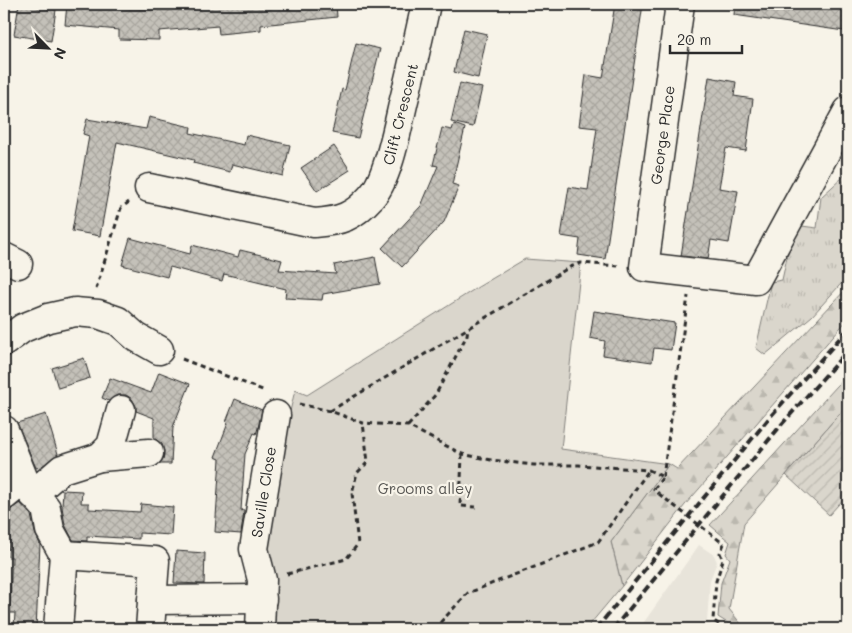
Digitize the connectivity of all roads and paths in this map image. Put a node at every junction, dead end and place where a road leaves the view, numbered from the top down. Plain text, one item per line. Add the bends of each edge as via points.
1 (426, 4) edge
2 (680, 4) edge
3 (848, 111) edge
4 (149, 188) joint
5 (644, 267) junction
6 (692, 273) junction
7 (89, 313) junction
8 (468, 328) junction
9 (4, 342) edge
10 (159, 350) joint
11 (278, 402) junction
12 (121, 410) dead end
13 (330, 411) junction
14 (363, 423) junction
15 (408, 426) junction
16 (4, 430) edge
17 (149, 454) dead end
18 (462, 454) junction
19 (100, 457) junction
20 (649, 470) junction
21 (663, 477) junction
22 (21, 491) edge
23 (477, 507) dead end
24 (64, 555) junction
25 (262, 590) junction
26 (152, 600) junction
27 (58, 629) edge
28 (150, 629) edge
29 (260, 629) edge
30 (434, 629) edge
31 (724, 629) edge

1 - 4 street, Clift Crescent via 385,172 373,196 351,215 333,222 314,224
2 - 5 street, George Place
3 - 6 street via 756,280
4 - 7 path via 121,208
5 - 6 street
5 - 8 path via 580,263
6 - 21 path
7 - 9 street via 75,312 48,318 23,328
7 - 10 street via 118,321 136,337
8 - 13 path
8 - 15 path via 436,394
10 - 11 path
11 - 13 path
11 - 25 street, Saville Close via 254,549
12 - 19 street via 111,446
13 - 14 path
14 - 15 path
14 - 25 path via 368,462 357,473 352,493 358,544 346,559
15 - 18 path
16 - 22 street
17 - 19 street
18 - 20 path via 534,465 579,464
18 - 23 path via 460,506
19 - 22 street via 62,469
20 - 21 path
20 - 30 path via 598,542 468,593
21 - 31 path, bridge via 654,489 724,544 720,553 723,560 716,581 713,620
22 - 24 street via 46,508 50,530
24 - 26 street via 155,561
24 - 27 street
25 - 26 street
25 - 29 street, Saville Close
26 - 28 street

